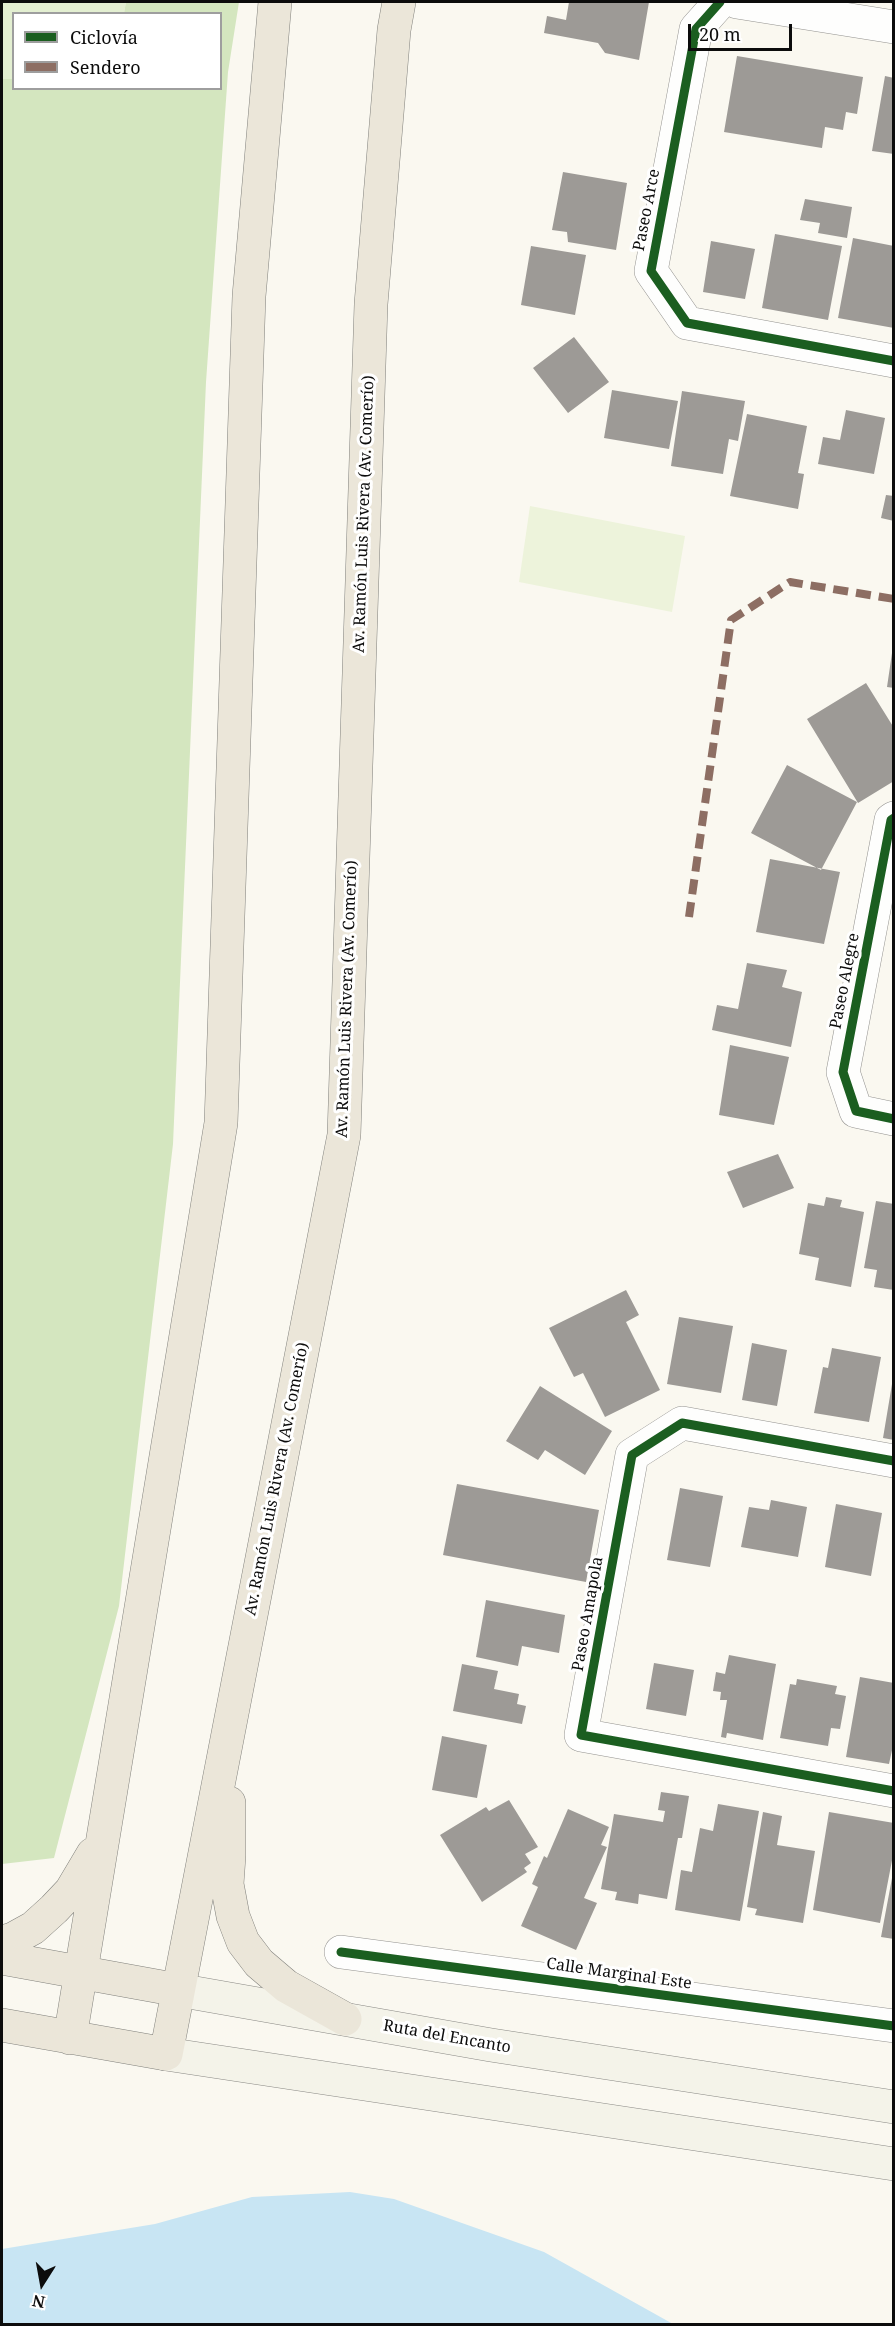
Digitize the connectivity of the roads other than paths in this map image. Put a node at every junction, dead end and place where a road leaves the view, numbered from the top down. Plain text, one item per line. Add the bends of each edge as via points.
1 (274, 2) edge
2 (399, 2) edge
3 (720, 2) edge
4 (737, 2) edge
5 (894, 27) edge
6 (894, 361) edge
7 (894, 818) edge
8 (894, 1119) edge
9 (894, 1461) edge
10 (228, 1730) junction
11 (894, 1791) edge
12 (101, 1840) junction
13 (2, 1942) edge
14 (341, 1953) dead end
15 (2, 1958) edge
16 (79, 1972) junction
17 (178, 1990) junction
18 (345, 2019) junction
19 (2, 2025) edge
20 (894, 2026) edge
21 (70, 2038) junction
22 (166, 2054) junction
23 (894, 2107) edge
24 (894, 2164) edge

1 - 12 main road via 249,296 221,1123
2 - 10 main road, Av. Ramón Luis Rivera (Av. Comerío) via 372,304 344,1135
3 - 6 street, Paseo Arce via 696,29 651,271 687,323
4 - 5 street
7 - 8 street, Paseo Alegre via 843,1072 856,1111
9 - 11 street, Paseo Amapola via 682,1424 632,1455 581,1735
10 - 17 main road, Av. Ramón Luis Rivera (Av. Comerío)
10 - 18 main road via 226,1884 243,1942 259,1963 286,1986
12 - 13 main road via 71,1891 54,1909 33,1928
12 - 16 main road
14 - 20 street, Calle Marginal Este
15 - 16 main road, Ruta del Encanto
16 - 17 main road, Ruta del Encanto
16 - 21 main road
17 - 18 main road, Ruta del Encanto
17 - 22 main road, Av. Ramón Luis Rivera (Av. Comerío)
18 - 23 main road, Ruta del Encanto
19 - 21 main road
21 - 22 main road
22 - 24 main road

